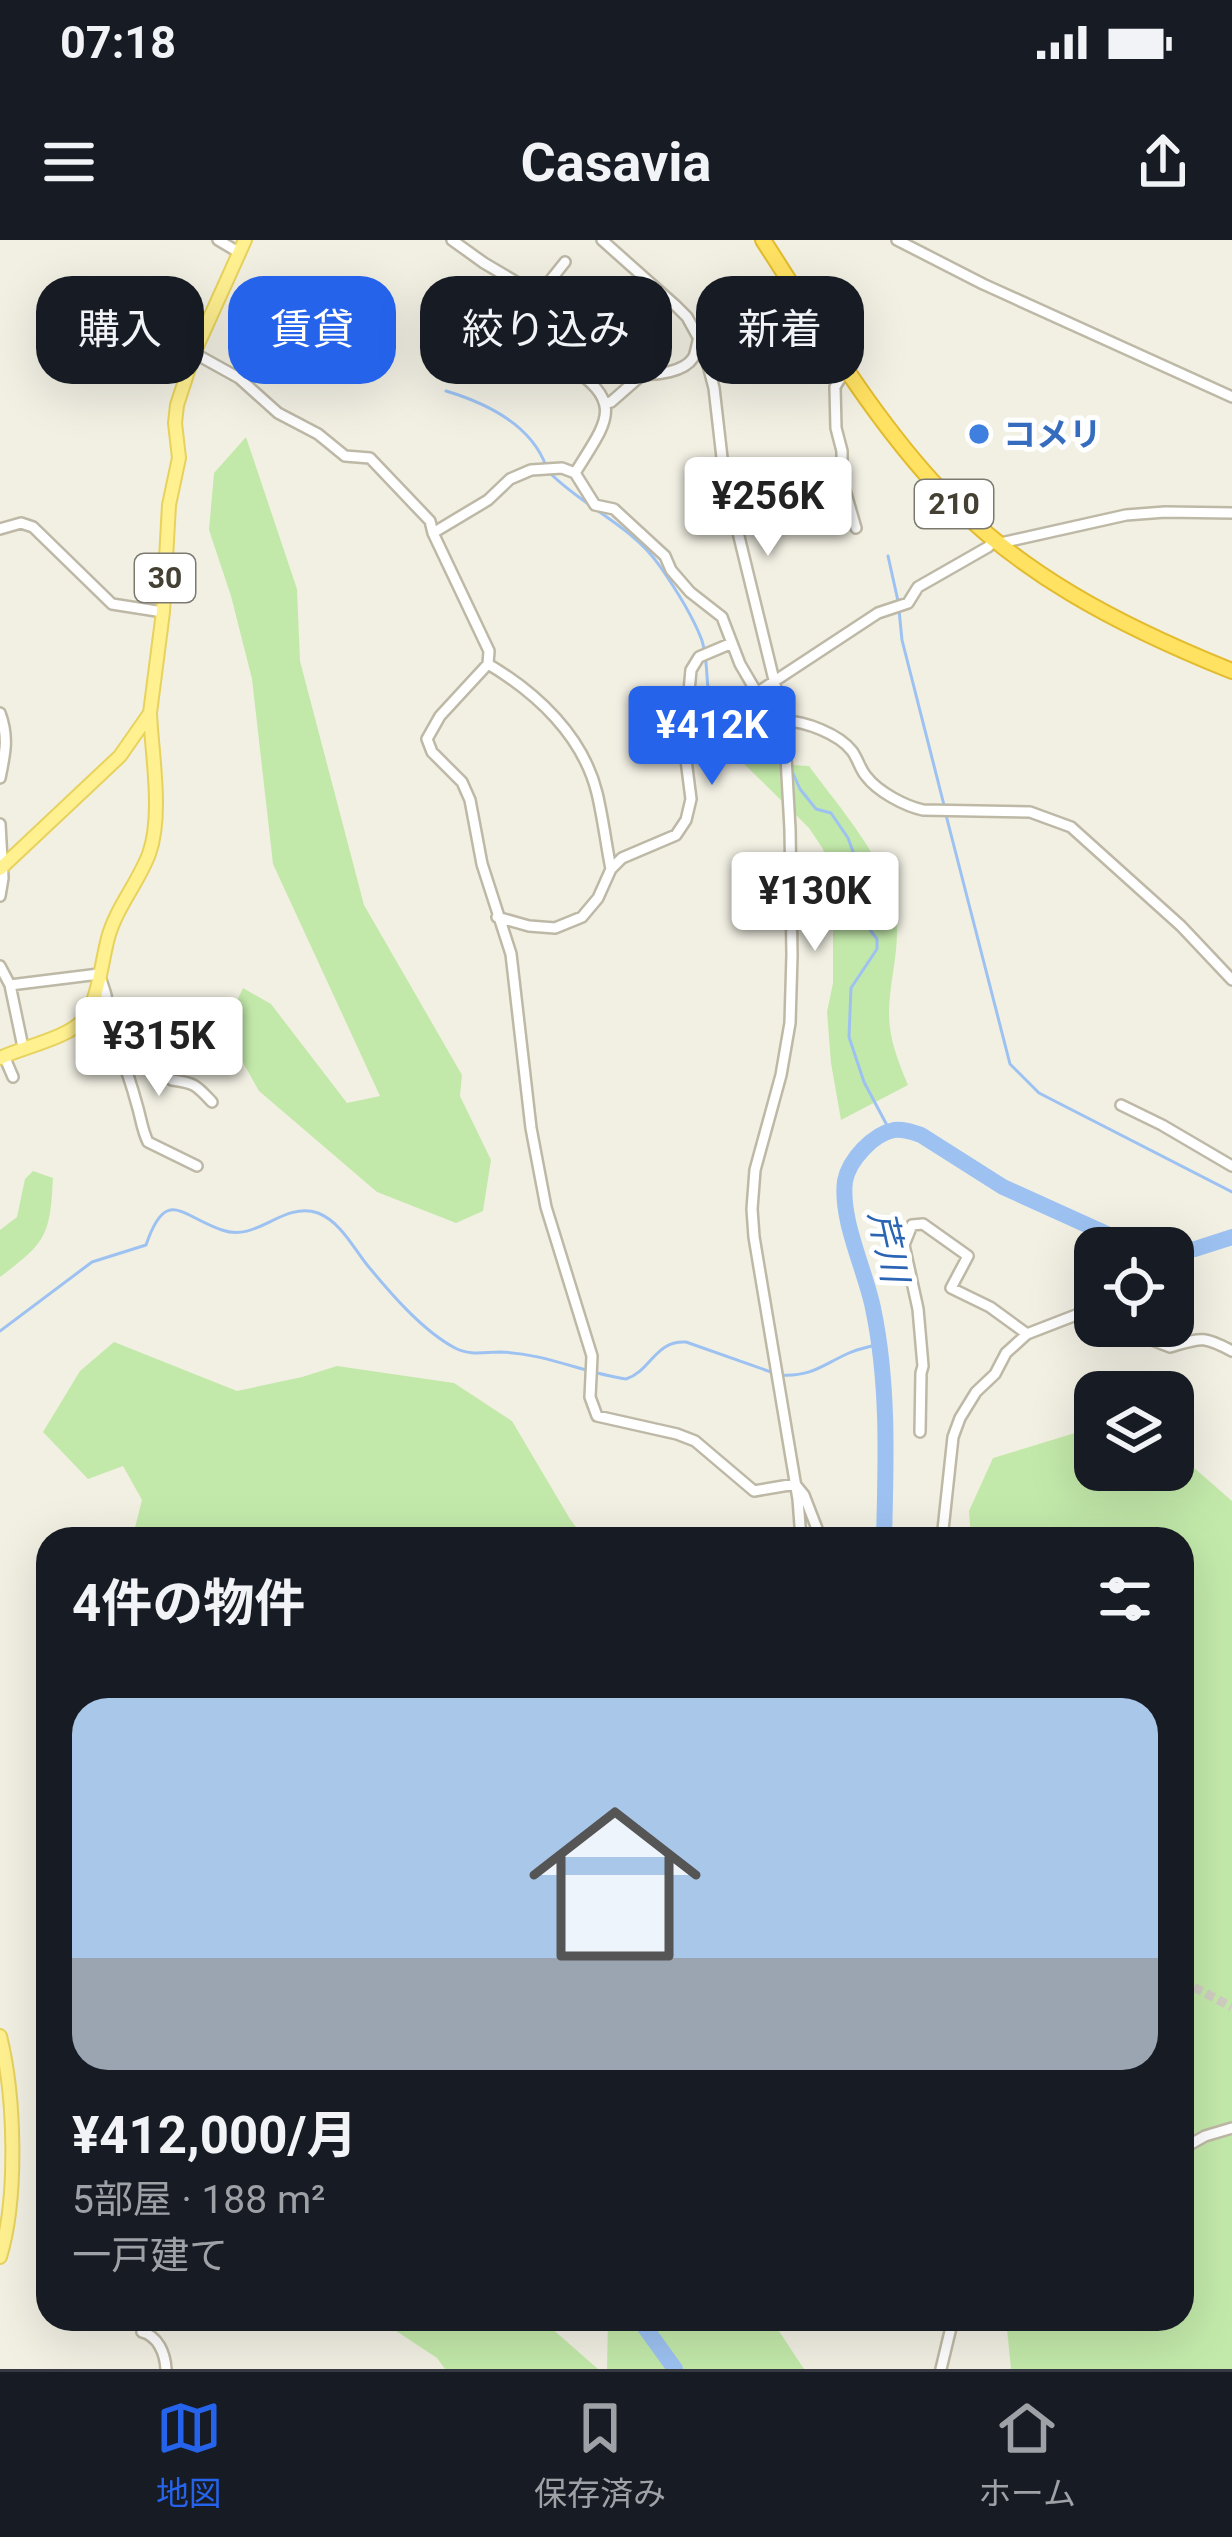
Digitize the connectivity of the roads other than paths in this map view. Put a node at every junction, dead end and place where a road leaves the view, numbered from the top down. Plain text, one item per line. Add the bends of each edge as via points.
1 (218, 240) edge
2 (452, 240) edge
3 (602, 240) edge
4 (763, 240) edge
5 (897, 240) edge
6 (243, 247) edge
7 (565, 262) dead end
8 (506, 276) edge
9 (554, 276) edge
10 (786, 276) edge
11 (204, 331) edge
12 (696, 332) edge
13 (696, 348) edge
14 (204, 359) edge
15 (185, 384) edge
16 (593, 384) edge
17 (713, 384) edge
18 (837, 384) edge
19 (856, 384) edge
20 (1232, 398) edge
21 (606, 404) junction
22 (574, 473) junction
23 (1232, 513) edge
24 (856, 528) dead end
25 (0, 529) edge
26 (433, 533) junction
27 (997, 542) junction
28 (163, 612) junction
29 (732, 644) junction
30 (488, 664) junction
31 (1232, 671) edge
32 (775, 679) junction
33 (758, 692) junction
34 (781, 705) junction
35 (150, 712) junction
36 (0, 713) edge
37 (784, 726) junction
38 (0, 778) edge
39 (0, 824) edge
40 (1, 868) edge
41 (610, 869) junction
42 (0, 896) edge
43 (497, 917) junction
44 (0, 966) edge
45 (99, 974) junction
46 (1232, 980) edge
47 (10, 985) junction
48 (99, 1017) junction
49 (83, 1021) junction
50 (23, 1047) junction
51 (121, 1056) junction
52 (2, 1057) edge
53 (13, 1077) dead end
54 (212, 1102) dead end
55 (1121, 1106) dead end
56 (197, 1166) dead end
57 (1232, 1166) edge
58 (1074, 1316) edge
59 (1027, 1334) junction
60 (1194, 1338) edge
61 (1232, 1351) edge
62 (920, 1432) dead end
63 (795, 1484) junction
64 (800, 1527) edge
65 (816, 1527) edge
66 (943, 1527) edge
67 (0, 2036) edge
68 (1232, 2128) edge
69 (1194, 2142) edge
70 (5, 2210) edge
71 (0, 2257) edge
72 (949, 2331) edge
73 (142, 2332) dead end
74 (166, 2369) edge
75 (941, 2369) edge

1 - 6 street
2 - 8 street
3 - 12 street
4 - 10 highway, 210
5 - 20 street
6 - 11 main road, 30
7 - 9 street
13 - 21 street via 689,363 643,374
14 - 26 street via 345,456 370,458
15 - 28 main road, 30 via 175,422
16 - 21 street
17 - 32 street via 724,475
18 - 24 street via 842,480
19 - 27 highway, 210 via 921,469
21 - 22 street
22 - 26 street via 531,470
22 - 29 street via 596,505 614,509 722,617
23 - 27 street via 1126,515
25 - 28 street via 33,527 112,604
26 - 30 street
27 - 31 highway, 210 via 1102,613
27 - 32 street
28 - 35 main road, 30
29 - 33 street
29 - 41 street via 699,657 691,670 686,820 676,835
30 - 41 street via 543,704 584,755
30 - 43 street via 427,739 470,800
32 - 33 street
32 - 34 street
33 - 34 street
34 - 37 street
35 - 40 main road, 30 via 120,756
35 - 45 main road, 30 via 149,854
36 - 38 street via 7,744
37 - 46 street via 799,722 847,745 872,782 911,807 1030,812 1071,827
37 - 63 street via 790,1023 760,1145 753,1220
39 - 40 street
40 - 42 street
41 - 43 street via 582,917 554,928
43 - 63 street via 511,953 546,1208 586,1329 597,1416 695,1441 754,1491
44 - 47 street
45 - 47 street
45 - 48 street via 108,1000
45 - 49 main road, 30
47 - 50 street
48 - 49 street
48 - 51 street
49 - 50 main road
50 - 52 main road
51 - 54 street via 145,1055
51 - 56 street via 148,1142
52 - 53 street
55 - 57 street
58 - 59 street
59 - 62 street via 950,1288 968,1256 923,1224 912,1225 904,1246 923,1366
59 - 66 street via 960,1418
60 - 61 street
63 - 64 street
63 - 65 street
67 - 70 main road via 11,2131
68 - 69 street
70 - 71 main road
72 - 75 street
73 - 74 street via 157,2340

